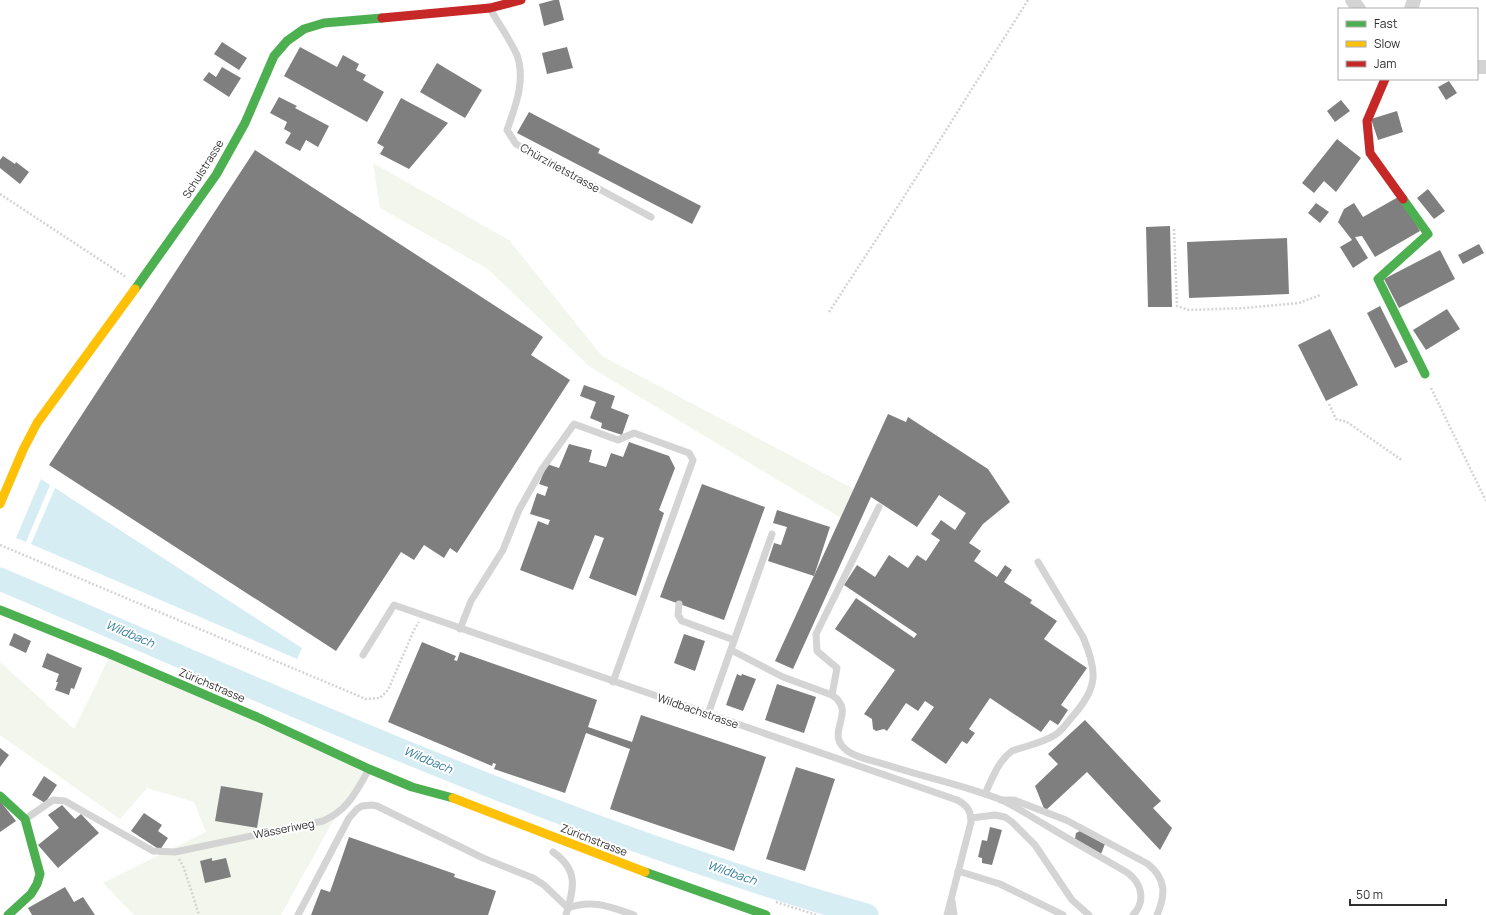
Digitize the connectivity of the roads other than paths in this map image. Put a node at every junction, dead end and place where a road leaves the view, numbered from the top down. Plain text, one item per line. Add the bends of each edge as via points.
1 (521, 0) edge
2 (1352, 0) edge
3 (490, 8) junction
4 (1358, 8) edge
5 (1384, 80) edge
6 (651, 217) dead end
7 (1425, 374) road end
8 (0, 504) edge
9 (879, 507) dead end
10 (772, 534) dead end
11 (1038, 562) dead end
12 (679, 604) dead end
13 (0, 610) edge
14 (460, 629) junction
15 (734, 640) junction
16 (731, 650) junction
17 (363, 655) dead end
18 (614, 682) junction
19 (832, 695) junction
20 (708, 714) junction
21 (369, 769) junction
22 (412, 787) junction
23 (985, 794) junction
24 (0, 796) edge
25 (1001, 800) junction
26 (437, 803) dead end
27 (971, 818) junction
28 (25, 819) junction
29 (550, 850) joint
30 (575, 860) dead end
31 (958, 871) junction
32 (951, 897) junction
33 (567, 912) edge
34 (8, 915) edge
35 (298, 915) edge
36 (634, 915) edge
37 (766, 915) edge
38 (946, 915) edge
39 (954, 915) edge
40 (1063, 915) edge
41 (1089, 915) edge
42 (1133, 915) edge
43 (1157, 915) edge

1 - 3 street, Schulstrasse
2 - 4 street
3 - 6 lane, Chürzirietstrasse via 516,55 520,69 518,97 506,130 516,144
3 - 8 street, Schulstrasse via 324,23 304,29 287,40 274,56 245,123 216,175 54,398 23,450
5 - 7 street via 1367,120 1370,153 1428,234 1378,279
9 - 19 lane via 816,634 817,652 837,668
10 - 15 lane
11 - 23 lane via 1083,637 1094,670 1091,688 1085,702 1059,732 1007,755
12 - 15 lane via 678,615 682,621
13 - 21 street, Zürichstrasse via 257,717
14 - 17 lane, Wildbachstrasse via 394,605
14 - 18 lane, Wildbachstrasse
14 - 18 lane via 471,601 503,550 519,510 542,469 574,424 618,440 634,433 689,453 693,460
15 - 16 lane
16 - 19 lane via 783,677
16 - 20 lane
18 - 20 lane, Wildbachstrasse
19 - 23 lane via 837,698 842,708 838,737 848,752
20 - 27 lane, Wildbachstrasse via 957,800 968,809
21 - 22 street, Zürichstrasse
21 - 28 lane, Wässeriweg via 347,805 323,821 175,852 153,851 65,801 53,800
22 - 26 street, Zürichstrasse
22 - 37 street, Zürichstrasse via 448,796 616,862
23 - 25 lane
24 - 28 street
25 - 42 lane via 1133,877 1141,896 1140,906
25 - 43 lane via 1014,800 1066,820 1148,864 1158,875 1163,889
27 - 31 lane
27 - 41 lane via 995,815 1012,822 1038,848 1072,900
28 - 34 street via 40,874 32,894
29 - 30 street
29 - 33 lane via 566,862 572,875 573,885
31 - 32 lane
31 - 40 lane via 1000,884
32 - 38 lane
32 - 39 lane
33 - 35 lane via 544,885 533,878 483,858 372,805 362,806 350,818
33 - 36 lane via 580,904 592,903

